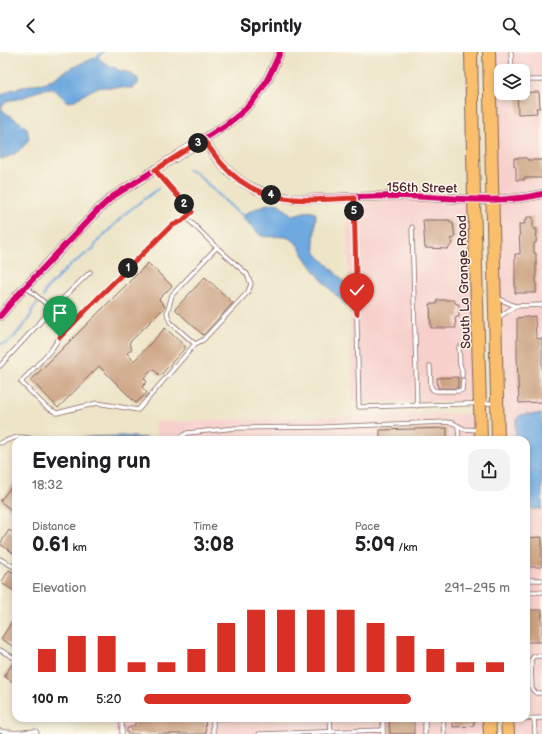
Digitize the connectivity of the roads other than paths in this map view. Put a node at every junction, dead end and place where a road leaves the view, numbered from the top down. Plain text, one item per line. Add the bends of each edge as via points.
1 (280, 52) edge
2 (471, 52) edge
3 (489, 52) edge
4 (511, 52) edge
5 (512, 64) edge
6 (530, 80) edge
7 (542, 80) edge
8 (203, 139) junction
9 (155, 170) junction
10 (542, 194) edge
11 (354, 198) junction
12 (474, 199) junction
13 (493, 199) junction
14 (186, 217) junction
15 (412, 227) dead end
16 (217, 247) junction
17 (90, 272) dead end
18 (26, 286) junction
19 (495, 297) junction
20 (515, 306) junction
21 (542, 306) edge
22 (52, 309) junction
23 (0, 316) edge
24 (495, 320) junction
25 (69, 327) junction
26 (195, 344) junction
27 (459, 347) dead end
28 (0, 366) edge
29 (430, 366) dead end
30 (497, 403) junction
31 (481, 404) junction
32 (417, 406) junction
33 (458, 426) junction
34 (481, 435) edge
35 (183, 436) edge
36 (459, 436) edge
37 (498, 436) edge
38 (12, 439) edge
39 (0, 443) edge
40 (0, 559) edge
41 (12, 566) edge
42 (530, 580) edge
43 (542, 580) edge
44 (530, 592) edge
45 (542, 592) edge
46 (0, 650) edge
47 (542, 656) edge
48 (12, 657) edge
49 (542, 693) edge
50 (530, 718) edge
51 (534, 718) junction
52 (542, 718) edge
53 (122, 722) edge
54 (213, 722) edge
55 (330, 722) edge
56 (425, 722) edge
57 (443, 722) edge
58 (489, 722) edge
59 (507, 722) edge
60 (0, 731) edge
61 (383, 732) edge
62 (36, 733) edge
63 (331, 733) edge
64 (344, 733) edge
65 (122, 734) edge
66 (213, 734) edge
67 (259, 734) edge
68 (425, 734) edge
69 (444, 734) edge
70 (490, 734) edge
71 (508, 734) edge
72 (535, 734) edge

1 - 8 street via 265,84 243,112
2 - 12 highway, South La Grange Road
3 - 13 highway
4 - 5 lane
6 - 7 lane
8 - 9 street
8 - 11 street, 156th Street via 229,171 260,192 291,199
9 - 14 lane via 192,212
9 - 18 street via 112,197
10 - 13 street, 156th Street
11 - 12 street, 156th Street via 402,196
11 - 32 lane via 359,407
12 - 13 street, 156th Street
12 - 31 highway, South La Grange Road
13 - 19 highway
14 - 16 lane
14 - 25 lane via 171,226
15 - 32 lane
16 - 26 lane via 172,295 167,313 170,322
16 - 26 lane via 247,274 251,284 248,292 202,340
17 - 22 lane
18 - 22 lane
18 - 23 street
19 - 20 lane
19 - 24 highway
20 - 21 lane
20 - 24 lane
22 - 25 lane
22 - 28 lane
24 - 30 highway
25 - 26 lane via 21,382 46,407 57,413 97,403 138,410
27 - 29 lane via 462,390 432,390
30 - 31 lane
30 - 37 highway
31 - 32 lane
31 - 34 highway, South La Grange Road
33 - 34 lane
33 - 35 lane via 446,422 236,428 187,433
33 - 36 lane
38 - 39 lane
40 - 41 lane
42 - 43 lane
44 - 45 lane
46 - 48 lane
47 - 49 lane via 534,656 531,660 532,689 536,693
50 - 51 lane
51 - 52 lane
51 - 72 lane
53 - 65 lane
54 - 66 lane
55 - 63 lane
56 - 68 lane
57 - 69 lane
58 - 70 highway
59 - 71 highway
60 - 62 lane
61 - 64 lane
63 - 64 lane
63 - 67 lane

